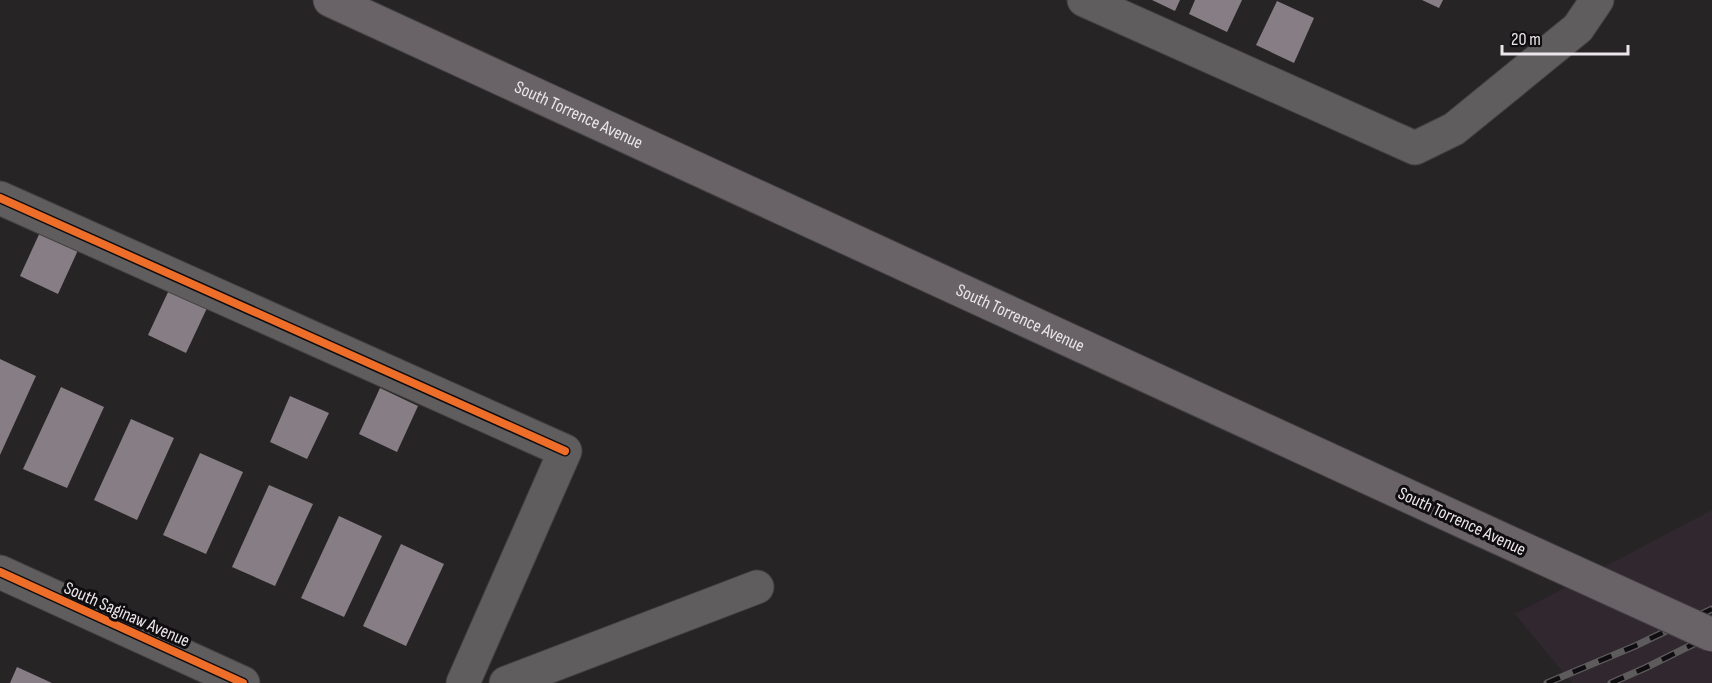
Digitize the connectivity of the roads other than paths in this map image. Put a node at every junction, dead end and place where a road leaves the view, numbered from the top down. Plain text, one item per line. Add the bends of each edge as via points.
1 (330, 0) edge
2 (1084, 0) edge
3 (1598, 0) edge
4 (0, 198) edge
5 (0, 572) edge
6 (757, 587) dead end
7 (1712, 635) edge
8 (470, 680) edge
9 (243, 683) edge
10 (506, 683) edge

1 - 7 main road, South Torrence Avenue, bridge
2 - 3 street via 1415,147 1454,129 1578,28
4 - 8 street via 565,451
5 - 9 street, South Saginaw Avenue
6 - 10 street

